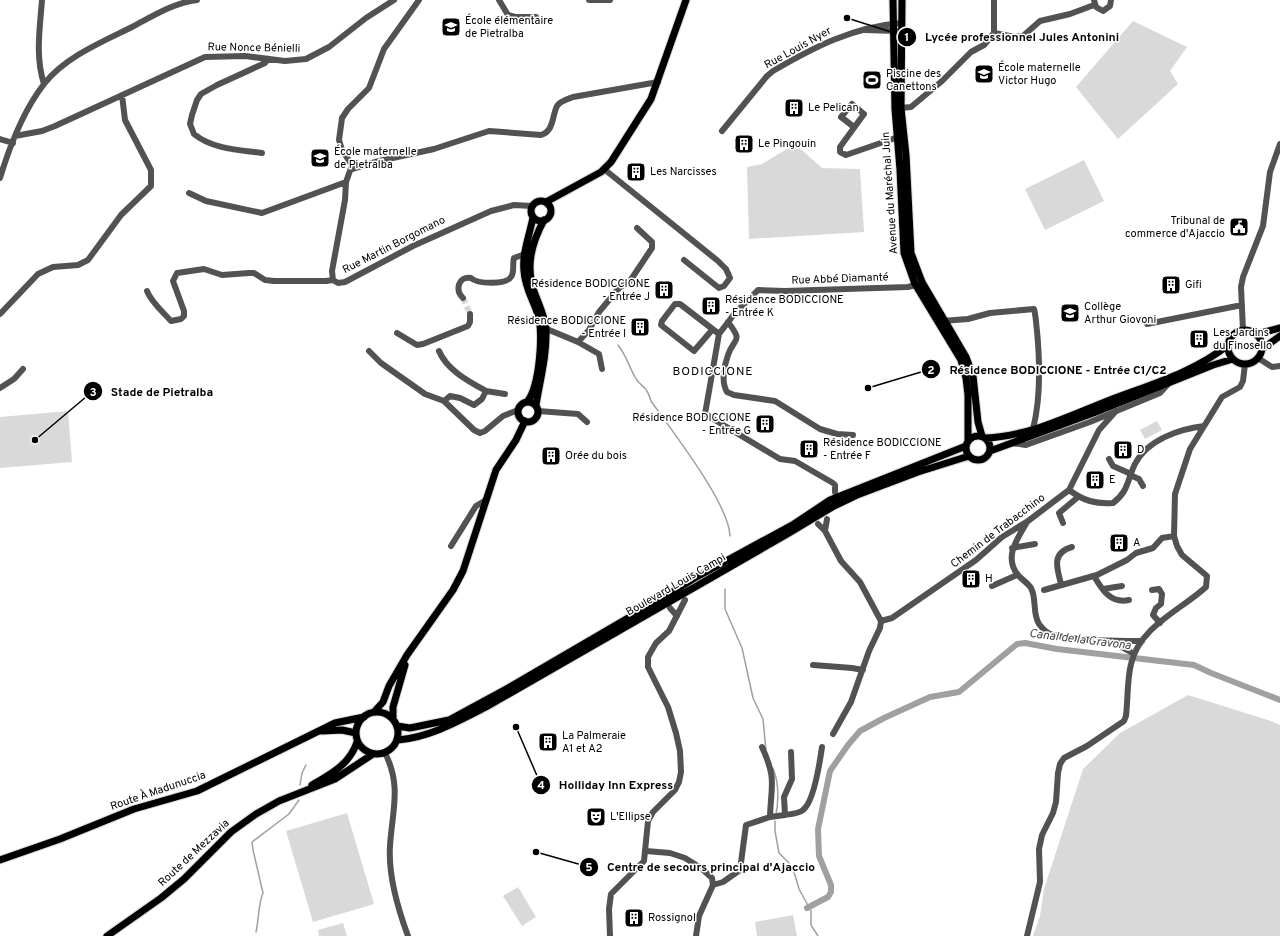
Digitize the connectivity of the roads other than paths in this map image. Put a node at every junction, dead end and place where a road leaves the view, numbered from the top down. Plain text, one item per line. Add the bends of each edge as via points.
1 (42, 0) edge
2 (196, 0) edge
3 (394, 0) edge
4 (419, 0) edge
5 (499, 0) edge
6 (589, 0) edge
7 (610, 0) edge
8 (684, 0) edge
9 (893, 0) edge
10 (902, 0) edge
11 (994, 0) edge
12 (1111, 0) edge
13 (1094, 2) edge
14 (536, 17) dead end
15 (901, 23) junction
16 (893, 27) junction
17 (901, 31) junction
18 (994, 33) junction
19 (268, 58) junction
20 (658, 82) junction
21 (44, 84) junction
22 (122, 95) junction
23 (901, 108) junction
24 (854, 127) dead end
25 (722, 131) dead end
26 (901, 136) junction
27 (0, 139) edge
28 (14, 140) junction
29 (1280, 144) edge
30 (262, 153) dead end
31 (352, 169) junction
32 (604, 169) junction
33 (0, 178) edge
34 (346, 182) junction
35 (189, 193) dead end
36 (546, 202) junction
37 (532, 206) junction
38 (533, 217) junction
39 (544, 220) junction
40 (636, 228) dead end
41 (525, 254) junction
42 (684, 260) dead end
43 (333, 280) junction
44 (919, 284) junction
45 (147, 291) dead end
46 (463, 298) tunnel mouth
47 (1242, 305) junction
48 (0, 314) edge
49 (470, 314) dead end
50 (941, 321) junction
51 (728, 322) junction
52 (1147, 324) dead end
53 (543, 327) junction
54 (1280, 328) edge
55 (712, 330) junction
56 (1243, 330) junction
57 (397, 334) dead end
58 (719, 334) junction
59 (1257, 334) junction
60 (1280, 336) edge
61 (578, 342) junction
62 (1228, 345) junction
63 (1262, 349) junction
64 (368, 351) dead end
65 (439, 351) dead end
66 (1258, 358) junction
67 (1233, 359) junction
68 (1244, 364) junction
69 (1280, 366) edge
70 (22, 369) dead end
71 (602, 369) dead end
72 (1169, 382) junction
73 (0, 388) edge
74 (486, 391) junction
75 (505, 394) dead end
76 (444, 401) junction
77 (527, 402) junction
78 (537, 408) junction
79 (518, 410) junction
80 (1116, 411) junction
81 (525, 421) junction
82 (587, 422) dead end
83 (1090, 422) junction
84 (1204, 426) junction
85 (1033, 429) junction
86 (1099, 430) junction
87 (853, 435) dead end
88 (984, 437) junction
89 (967, 443) junction
90 (1011, 443) junction
91 (990, 451) junction
92 (968, 456) junction
93 (1109, 459) dead end
94 (1131, 475) junction
95 (1143, 486) dead end
96 (1070, 490) junction
97 (835, 492) dead end
98 (1078, 497) junction
99 (486, 500) junction
100 (827, 519) dead end
101 (1028, 521) junction
102 (1064, 523) dead end
103 (818, 524) dead end
104 (825, 531) junction
105 (1174, 536) junction
106 (1034, 544) dead end
107 (451, 546) dead end
108 (1072, 547) dead end
109 (1012, 548) junction
110 (1018, 575) junction
111 (1094, 576) junction
112 (1061, 584) junction
113 (992, 586) dead end
114 (1122, 586) dead end
115 (1103, 589) junction
116 (1044, 590) dead end
117 (1152, 590) dead end
118 (685, 600) dead end
119 (1129, 600) dead end
120 (670, 608) dead end
121 (677, 616) junction
122 (881, 621) junction
123 (1160, 623) junction
124 (1142, 640) junction
125 (1110, 641) junction
126 (1134, 654) junction
127 (407, 655) junction
128 (813, 665) dead end
129 (863, 670) junction
130 (374, 712) junction
131 (364, 717) junction
132 (395, 722) junction
133 (318, 731) junction
134 (356, 733) junction
135 (833, 734) dead end
136 (398, 740) junction
137 (358, 742) junction
138 (762, 747) dead end
139 (822, 747) dead end
140 (791, 752) dead end
141 (385, 753) junction
142 (373, 754) junction
143 (300, 793) junction
144 (785, 815) junction
145 (770, 817) junction
146 (646, 851) junction
147 (0, 860) edge
148 (714, 885) junction
149 (107, 936) edge
150 (408, 936) edge
151 (610, 936) edge
152 (696, 936) edge
153 (1027, 936) edge

1 - 21 street via 39,50
2 - 21 street via 171,7 92,48 68,63
3 - 19 street, Rue Nonce Bénielli via 316,55 298,61
4 - 31 street via 384,49 369,88 342,118 340,140
5 - 14 street via 508,15
6 - 7 street
8 - 20 main road
9 - 16 main road, Avenue du Maréchal Juin
10 - 15 main road, Avenue du Maréchal Juin
11 - 18 street
12 - 13 street via 1106,10 1098,9
13 - 18 street via 1070,14 1040,21 1024,36
15 - 16 street, Rue Louis Nyer
15 - 17 main road, Avenue du Maréchal Juin
16 - 17 street, Rue Louis Nyer
16 - 25 street, Rue Louis Nyer via 861,30 834,39 773,71
16 - 26 main road, Avenue du Maréchal Juin via 894,109
17 - 23 main road, Avenue du Maréchal Juin
18 - 23 street via 984,45 972,52 911,107
19 - 22 street, Rue Nonce Bénielli via 205,57
19 - 30 street via 265,63 202,94 194,106 190,124 194,134 212,144
20 - 31 street via 563,101 557,105 546,134 489,132 434,149 379,160
20 - 32 main road via 639,120
21 - 28 street via 24,116
22 - 28 street, Rue Nonce Bénielli via 48,129
22 - 48 street via 125,120 151,170 152,186 121,215 88,260 78,265 53,266 38,274
23 - 26 main road, Avenue du Maréchal Juin
24 - 26 street via 840,147 840,152 846,155
26 - 44 main road, Avenue du Maréchal Juin via 911,253
27 - 28 street
28 - 33 street
29 - 47 street via 1270,172 1263,226 1243,277
31 - 34 street, Rue Martin Borgomano
32 - 36 main road
32 - 42 street via 718,261 730,278 720,288
34 - 35 street via 262,213 206,201
34 - 43 street, Rue Martin Borgomano via 332,271
36 - 37 main road via 537,202
36 - 39 main road via 551,210
37 - 38 main road
37 - 43 street, Rue Martin Borgomano via 514,205 491,211 413,246 345,282 338,283
38 - 39 main road
38 - 41 main road
39 - 53 main road via 534,242 529,268
40 - 61 street via 652,242 652,248 630,280 619,288
41 - 46 street via 514,258 512,276 508,280 483,283 471,278 463,279 457,289
41 - 53 main road via 527,290
43 - 45 street via 274,281 265,280 254,273 222,275 204,269 177,273 173,281 184,316 176,321 171,321 166,316 149,297
44 - 50 main road, Avenue du Maréchal Juin
44 - 51 street, Rue Abbé Diamanté via 908,287 758,290
47 - 52 street
47 - 56 street
49 - 57 street via 468,326 423,344 417,345
50 - 85 street via 1034,309 1039,352 1039,395
50 - 88 main road, Avenue du Maréchal Juin via 968,363 973,376 978,422
50 - 89 main road, Avenue du Maréchal Juin via 961,360 966,378
51 - 58 street
51 - 87 street via 736,332 736,343 728,354 723,381 727,392 775,401 820,429
53 - 61 street
53 - 77 main road via 540,356
53 - 78 main road via 545,355
54 - 59 main road
55 - 55 street via 680,304 675,304 662,321 662,324 694,351
55 - 58 street
56 - 59 main road
56 - 62 main road via 1235,333
58 - 97 street via 705,414 780,459 795,461 834,482
59 - 63 main road via 1262,341
60 - 63 main road
61 - 71 street via 599,354
62 - 67 main road
62 - 85 main road via 1191,368
63 - 66 main road
64 - 76 street via 380,363 425,394
65 - 74 street via 442,358 467,380
66 - 68 main road via 1250,364
66 - 69 street via 1272,367
67 - 68 main road
67 - 72 main road
68 - 84 street via 1240,387 1222,397
70 - 73 street via 14,379
72 - 80 street via 1160,393
72 - 90 main road
74 - 75 street
74 - 76 street via 482,399 474,405 450,396
76 - 79 street via 480,433 503,416
77 - 78 main road
77 - 79 main road via 521,404
78 - 81 main road via 534,419
78 - 82 street via 578,414
79 - 81 main road via 520,418
80 - 83 street
80 - 86 street, Chemin de Trabacchino
81 - 99 main road via 496,470
83 - 86 street
83 - 90 street via 1026,445
84 - 94 street via 1179,430 1151,445 1136,462
84 - 105 street via 1190,449 1175,494
85 - 88 main road via 1013,435
86 - 96 street, Chemin de Trabacchino
88 - 89 main road via 974,436
88 - 91 main road via 990,444
89 - 92 main road
89 - 132 main road, Boulevard Louis Campi via 830,500 794,524 693,579 449,720 410,728
90 - 91 main road
91 - 92 main road via 980,460
92 - 136 main road, Boulevard Louis Campi via 904,477 834,506 486,708 436,732
93 - 94 street via 1113,466
94 - 95 street via 1139,479
94 - 98 street via 1127,488 1113,503 1098,504
96 - 98 street
96 - 101 street, Chemin de Trabacchino
98 - 102 street via 1059,513
99 - 107 street via 476,506
99 - 127 main road via 463,571 453,590
100 - 104 street
101 - 109 street
101 - 122 street, Chemin de Trabacchino via 1002,537 976,560 910,606 892,618
103 - 104 street
104 - 122 street via 841,561 860,582
105 - 111 street via 1162,538 1153,548 1136,553
105 - 123 street via 1182,555 1202,570 1208,581 1201,591
106 - 109 street
108 - 112 street via 1064,549 1056,565
109 - 110 street
110 - 113 street
110 - 125 street via 1033,593 1036,617 1043,629 1052,635
111 - 112 street
111 - 115 street
112 - 116 street
114 - 115 street
115 - 119 street via 1115,601
117 - 123 street via 1159,589 1162,594 1161,604 1153,615
118 - 121 street
120 - 121 street
121 - 146 street via 669,631 650,650 648,667 672,719 680,751 681,772 675,790 653,812 648,822
122 - 129 street
123 - 124 street
124 - 125 street
124 - 126 street
125 - 126 street
126 - 153 street via 1130,665 1124,721 1064,758 1060,764 1056,802 1042,835 1039,850 1040,882
127 - 130 main road via 383,702
127 - 132 main road via 394,707
128 - 129 street
129 - 135 street via 851,702
130 - 131 main road
130 - 132 main road via 385,714
131 - 133 main road, Route À Madunuccia via 335,723
131 - 134 main road
132 - 136 main road
133 - 134 main road, Route À Madunuccia via 342,730
133 - 147 main road, Route À Madunuccia via 197,791 134,809
134 - 137 main road
136 - 141 main road via 391,750
137 - 142 main road via 364,750
137 - 143 main road, Route de Mezzavia via 350,760
138 - 145 street via 771,768 773,782
139 - 144 street via 819,768 808,804 800,812
140 - 144 street via 792,779 784,798
141 - 142 main road
141 - 150 street via 395,780 390,847 392,874
142 - 143 main road, Route de Mezzavia via 335,779
143 - 149 main road, Route de Mezzavia via 256,814 231,832 184,880
144 - 145 street
145 - 148 street via 746,825 740,870
146 - 148 street via 670,852 685,858 708,873
146 - 151 street via 644,861 611,894
148 - 152 street via 699,916

